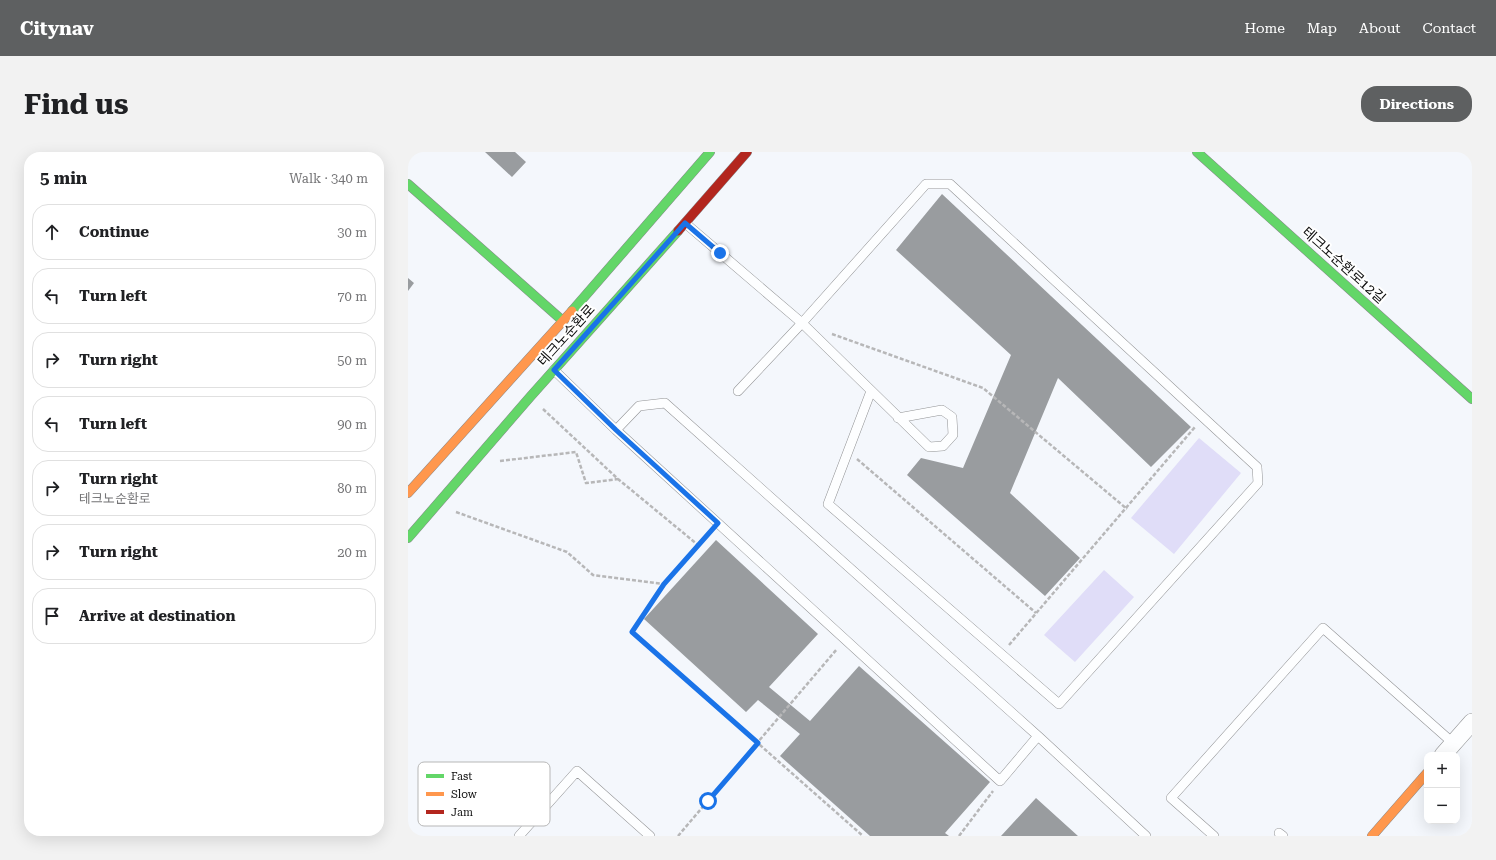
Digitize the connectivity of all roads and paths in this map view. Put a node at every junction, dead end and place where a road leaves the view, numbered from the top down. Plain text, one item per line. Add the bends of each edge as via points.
1 (710, 152) edge
2 (747, 152) edge
3 (1197, 152) edge
4 (408, 184) edge
5 (685, 223) junction
6 (563, 321) junction
7 (802, 323) junction
8 (831, 333) dead end
9 (554, 370) junction
10 (738, 391) dead end
11 (871, 391) junction
12 (530, 397) junction
13 (1472, 399) edge
14 (898, 418) junction
15 (1203, 418) junction
16 (616, 430) junction
17 (848, 451) junction
18 (472, 464) junction
19 (618, 479) junction
20 (408, 494) edge
21 (437, 505) junction
22 (1127, 509) junction
23 (718, 523) junction
24 (408, 538) edge
25 (698, 545) junction
26 (664, 584) junction
27 (1036, 613) junction
28 (846, 639) junction
29 (1001, 654) junction
30 (1472, 722) edge
31 (1038, 736) junction
32 (758, 743) junction
33 (1448, 749) edge
34 (1424, 776) edge
35 (1000, 781) junction
36 (550, 801) edge
37 (528, 826) edge
38 (519, 836) edge
39 (650, 836) edge
40 (678, 836) edge
41 (863, 836) edge
42 (959, 836) edge
43 (1146, 836) edge
44 (1214, 836) edge
45 (1372, 836) edge

1 - 6 street, 테크노순환로
2 - 5 street, 테크노순환로
3 - 13 street, 테크노순환로12길
4 - 6 street
5 - 7 lane
5 - 9 street, 테크노순환로
6 - 20 street, 테크노순환로
7 - 10 lane
7 - 11 lane
7 - 15 lane via 926,184 950,184
8 - 22 path via 983,388
9 - 12 street, 테크노순환로
9 - 16 lane
11 - 14 lane
11 - 17 lane
12 - 18 street, 테크노순환로
12 - 19 path
14 - 14 lane via 929,447 943,446 953,435 952,417 942,410
15 - 22 path
15 - 29 lane via 1257,467 1258,483 1060,704
16 - 23 lane
16 - 31 lane via 639,406 664,403
17 - 27 path
17 - 29 lane via 828,504
18 - 19 path via 576,452 586,483
18 - 21 street, 테크노순환로
19 - 25 path
21 - 24 street, 테크노순환로
21 - 26 path via 567,552 593,575
22 - 27 path
23 - 25 path
23 - 28 lane
25 - 26 path
26 - 32 path via 632,632
27 - 29 path
28 - 32 path
28 - 35 lane
30 - 33 street
31 - 35 lane
31 - 43 lane
32 - 40 path
32 - 41 path
33 - 44 lane via 1323,628 1171,798
34 - 45 street
35 - 42 path
36 - 39 lane via 577,771
37 - 38 lane

